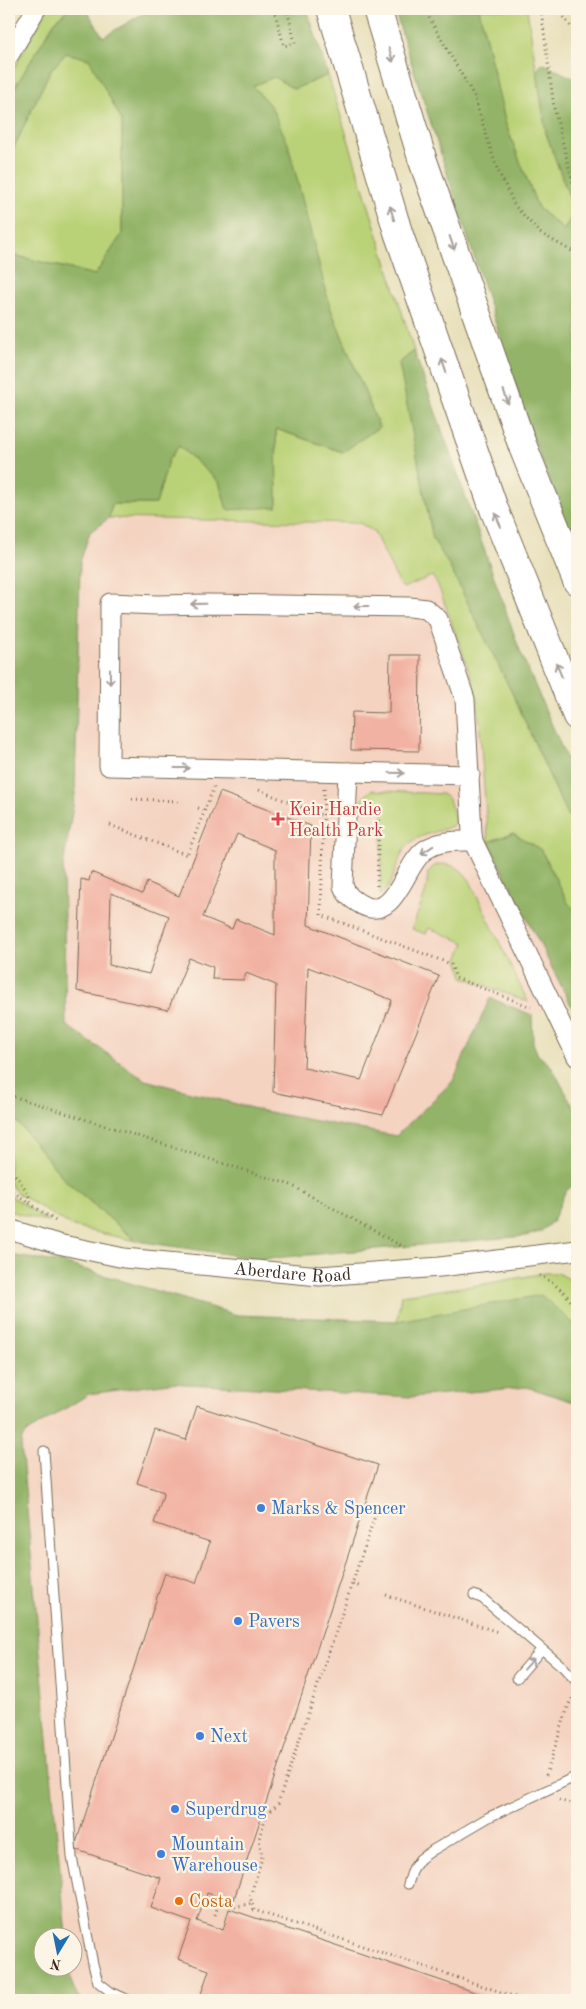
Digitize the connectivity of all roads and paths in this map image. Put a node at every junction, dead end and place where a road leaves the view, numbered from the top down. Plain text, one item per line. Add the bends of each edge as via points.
1 (36, 9) edge
2 (274, 9) edge
3 (287, 9) edge
4 (331, 9) edge
5 (377, 9) edge
6 (424, 9) edge
7 (541, 9) edge
8 (558, 9) edge
9 (577, 35) edge
10 (9, 55) edge
11 (577, 200) edge
12 (577, 254) edge
13 (577, 581) edge
14 (577, 716) edge
15 (348, 772) junction
16 (470, 775) junction
17 (216, 783) dead end
18 (253, 787) dead end
19 (132, 799) dead end
20 (181, 801) dead end
21 (198, 808) dead end
22 (205, 810) junction
23 (379, 813) dead end
24 (324, 816) dead end
25 (110, 825) dead end
26 (473, 841) junction
27 (377, 887) dead end
28 (376, 931) dead end
29 (376, 936) dead end
30 (480, 987) dead end
31 (538, 1005) dead end
32 (577, 1057) edge
33 (9, 1095) edge
34 (9, 1167) edge
35 (9, 1190) edge
36 (32, 1204) junction
37 (9, 1229) edge
38 (58, 1244) junction
39 (577, 1250) edge
40 (529, 1255) junction
41 (440, 1267) junction
42 (577, 1312) edge
43 (44, 1451) dead end
44 (379, 1504) dead end
45 (353, 1584) junction
46 (361, 1587) dead end
47 (386, 1595) dead end
48 (474, 1595) dead end
49 (507, 1635) dead end
50 (541, 1650) junction
51 (517, 1678) dead end
52 (577, 1682) edge
53 (574, 1697) dead end
54 (577, 1776) edge
55 (545, 1779) dead end
56 (554, 1798) dead end
57 (577, 1806) edge
58 (408, 1884) dead end
59 (252, 1903) junction
60 (215, 1915) dead end
61 (129, 2000) edge
62 (525, 2000) edge

1 - 10 street
2 - 3 path via 284,46 295,43
14 -> 4 highway via 487,490 398,232
5 -> 13 highway via 422,158 513,419
6 - 12 path via 474,96 496,166 515,206 540,233
7 - 11 path via 554,108
8 - 9 path
15 -> 16 street
16 -> 15 street via 465,699 438,619 426,609 110,603 109,766
26 -> 15 street via 450,841 430,846 417,857 393,900 381,907 365,906 353,900 343,886
16 - 26 street
17 - 22 path
18 - 24 path
19 - 20 path
21 - 22 path
22 - 25 path via 187,855
23 - 27 path
26 - 32 street
28 - 29 path
30 - 31 path via 533,1008
33 - 41 path via 291,1185
34 - 36 path via 27,1191
35 - 36 path
36 - 38 path via 58,1222 61,1229
37 - 38 street, Aberdare Road
38 - 41 street, Aberdare Road via 124,1258 320,1276
39 - 40 street, Aberdare Road
40 - 41 street, Aberdare Road
40 - 42 path via 532,1271 555,1284 572,1301
43 - 61 lane via 72,1857 98,1982
44 - 45 path
45 - 46 path
45 - 59 path via 278,1802 266,1816 259,1839 262,1858 250,1897
47 - 49 path
48 - 50 lane via 484,1599
51 -> 50 lane
50 - 52 lane
53 - 55 path
54 - 58 lane via 489,1817 433,1850 420,1859
56 - 57 path
59 - 60 path via 234,1907 219,1902
59 - 62 path via 254,1910

